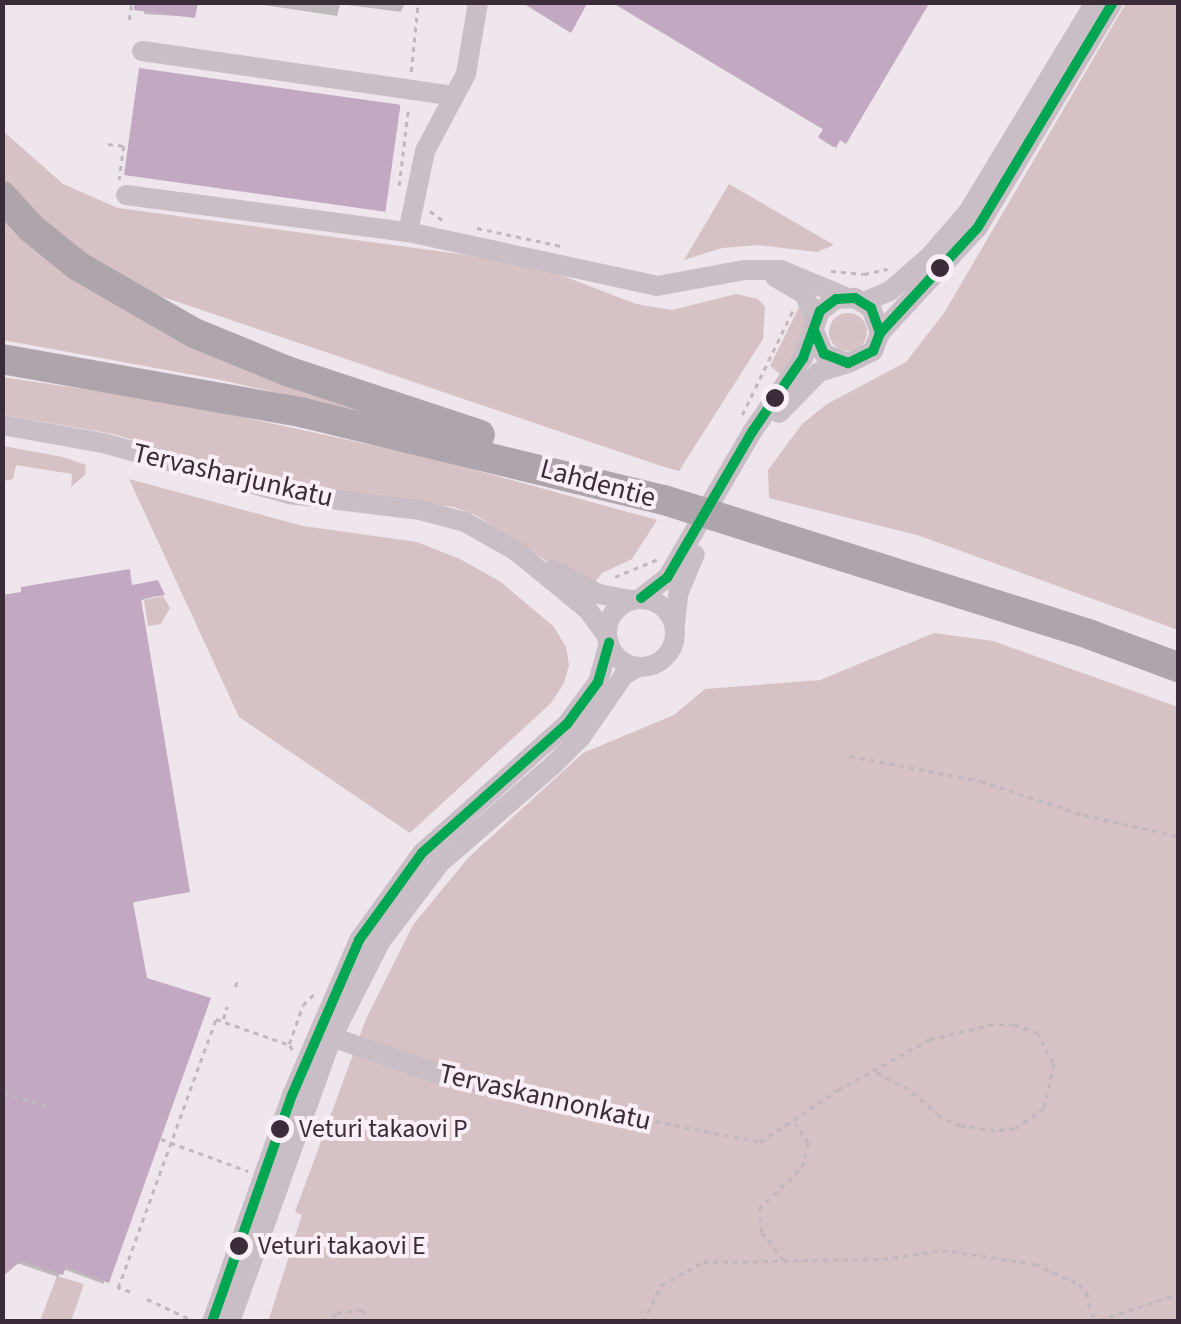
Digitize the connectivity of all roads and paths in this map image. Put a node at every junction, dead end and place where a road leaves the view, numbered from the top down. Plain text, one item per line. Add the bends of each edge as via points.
1 (132, 2) edge
2 (418, 2) edge
3 (478, 2) edge
4 (1095, 2) edge
5 (1113, 2) edge
6 (129, 20) dead end
7 (142, 50) dead end
8 (412, 78) dead end
9 (454, 96) junction
10 (410, 97) dead end
11 (1034, 121) junction
12 (108, 144) dead end
13 (126, 195) joint
14 (2, 196) edge
15 (397, 200) dead end
16 (426, 206) dead end
17 (448, 222) dead end
18 (467, 226) dead end
19 (408, 232) junction
20 (570, 248) dead end
21 (890, 268) dead end
22 (821, 269) dead end
23 (744, 270) junction
24 (855, 300) junction
25 (797, 302) dead end
26 (815, 325) junction
27 (880, 333) junction
28 (2, 358) edge
29 (848, 363) junction
30 (763, 370) junction
31 (775, 376) dead end
32 (2, 425) edge
33 (739, 425) dead end
34 (508, 460) junction
35 (516, 551) junction
36 (666, 552) dead end
37 (610, 580) dead end
38 (13, 594) dead end
39 (2, 596) edge
40 (635, 599) junction
41 (675, 626) junction
42 (608, 640) junction
43 (638, 666) junction
44 (1178, 667) edge
45 (850, 756) dead end
46 (1178, 836) edge
47 (238, 979) dead end
48 (236, 986) dead end
49 (318, 990) dead end
50 (227, 1007) dead end
51 (222, 1021) junction
52 (324, 1034) junction
53 (873, 1071) junction
54 (4, 1092) edge
55 (538, 1098) joint
56 (50, 1108) dead end
57 (794, 1122) junction
58 (161, 1139) dead end
59 (170, 1142) junction
60 (250, 1172) dead end
61 (784, 1262) junction
62 (130, 1292) dead end
63 (1178, 1294) edge
64 (147, 1298) dead end
65 (192, 1320) edge
66 (1101, 1321) edge
67 (212, 1322) edge
68 (230, 1322) edge
69 (324, 1322) edge
70 (368, 1322) edge
71 (643, 1322) edge

1 - 6 path
2 - 8 path
3 - 9 street via 471,57
4 - 11 street
5 - 11 street
7 - 9 street
9 - 19 street via 424,151
10 - 15 path
11 - 24 street via 944,244 890,291
11 - 27 street via 978,227
12 - 13 path via 124,146 119,182 128,184
13 - 19 street
14 - 34 highway via 78,266 194,333 487,438
16 - 17 path
18 - 20 path
19 - 23 street via 657,286
21 - 22 path via 864,274
23 - 24 street via 795,273
23 - 26 street via 804,294
24 - 26 street via 827,304
24 - 27 street via 876,315
25 - 30 path
26 - 29 street via 824,354
26 - 40 street via 794,372 666,578
27 - 29 street via 866,358
28 - 34 highway, Lahdentie via 210,394
29 - 41 street via 820,372 768,428 686,571
30 - 31 path
30 - 33 path
32 - 35 street, Tervasharjunkatu via 102,443 289,494 444,514
34 - 44 highway, Lahdentie via 752,527
35 - 40 street, Tervasharjunkatu via 586,588
35 - 42 street, Tervasharjunkatu via 588,610
36 - 37 path
38 - 39 path
40 - 41 street via 663,606
40 - 42 street via 611,616
41 - 43 street via 664,658
42 - 43 street via 621,660
42 - 52 street via 598,682 567,724 450,824 387,896 359,940
43 - 52 street via 553,765 418,887
45 - 46 path via 981,781 1097,819
47 - 48 path
49 - 51 path via 306,1000 290,1042
50 - 51 path
51 - 59 path via 216,1019
52 - 55 street, Tervaskannonkatu via 433,1072
52 - 67 street
52 - 68 street
53 - 53 path via 930,1039 989,1025 1038,1032 1054,1064 1044,1109 1014,1130 995,1132 939,1116
53 - 57 path
54 - 56 path
55 - 57 path, Tervaskannonkatu via 760,1142
57 - 61 path via 808,1143 802,1166 759,1210 760,1232
58 - 59 path
59 - 60 path
59 - 62 path via 118,1288
61 - 66 path via 942,1250 1035,1264 1079,1284 1091,1314
61 - 71 path via 703,1262 680,1271 661,1285
63 - 66 path
64 - 65 path
69 - 70 path via 363,1310

